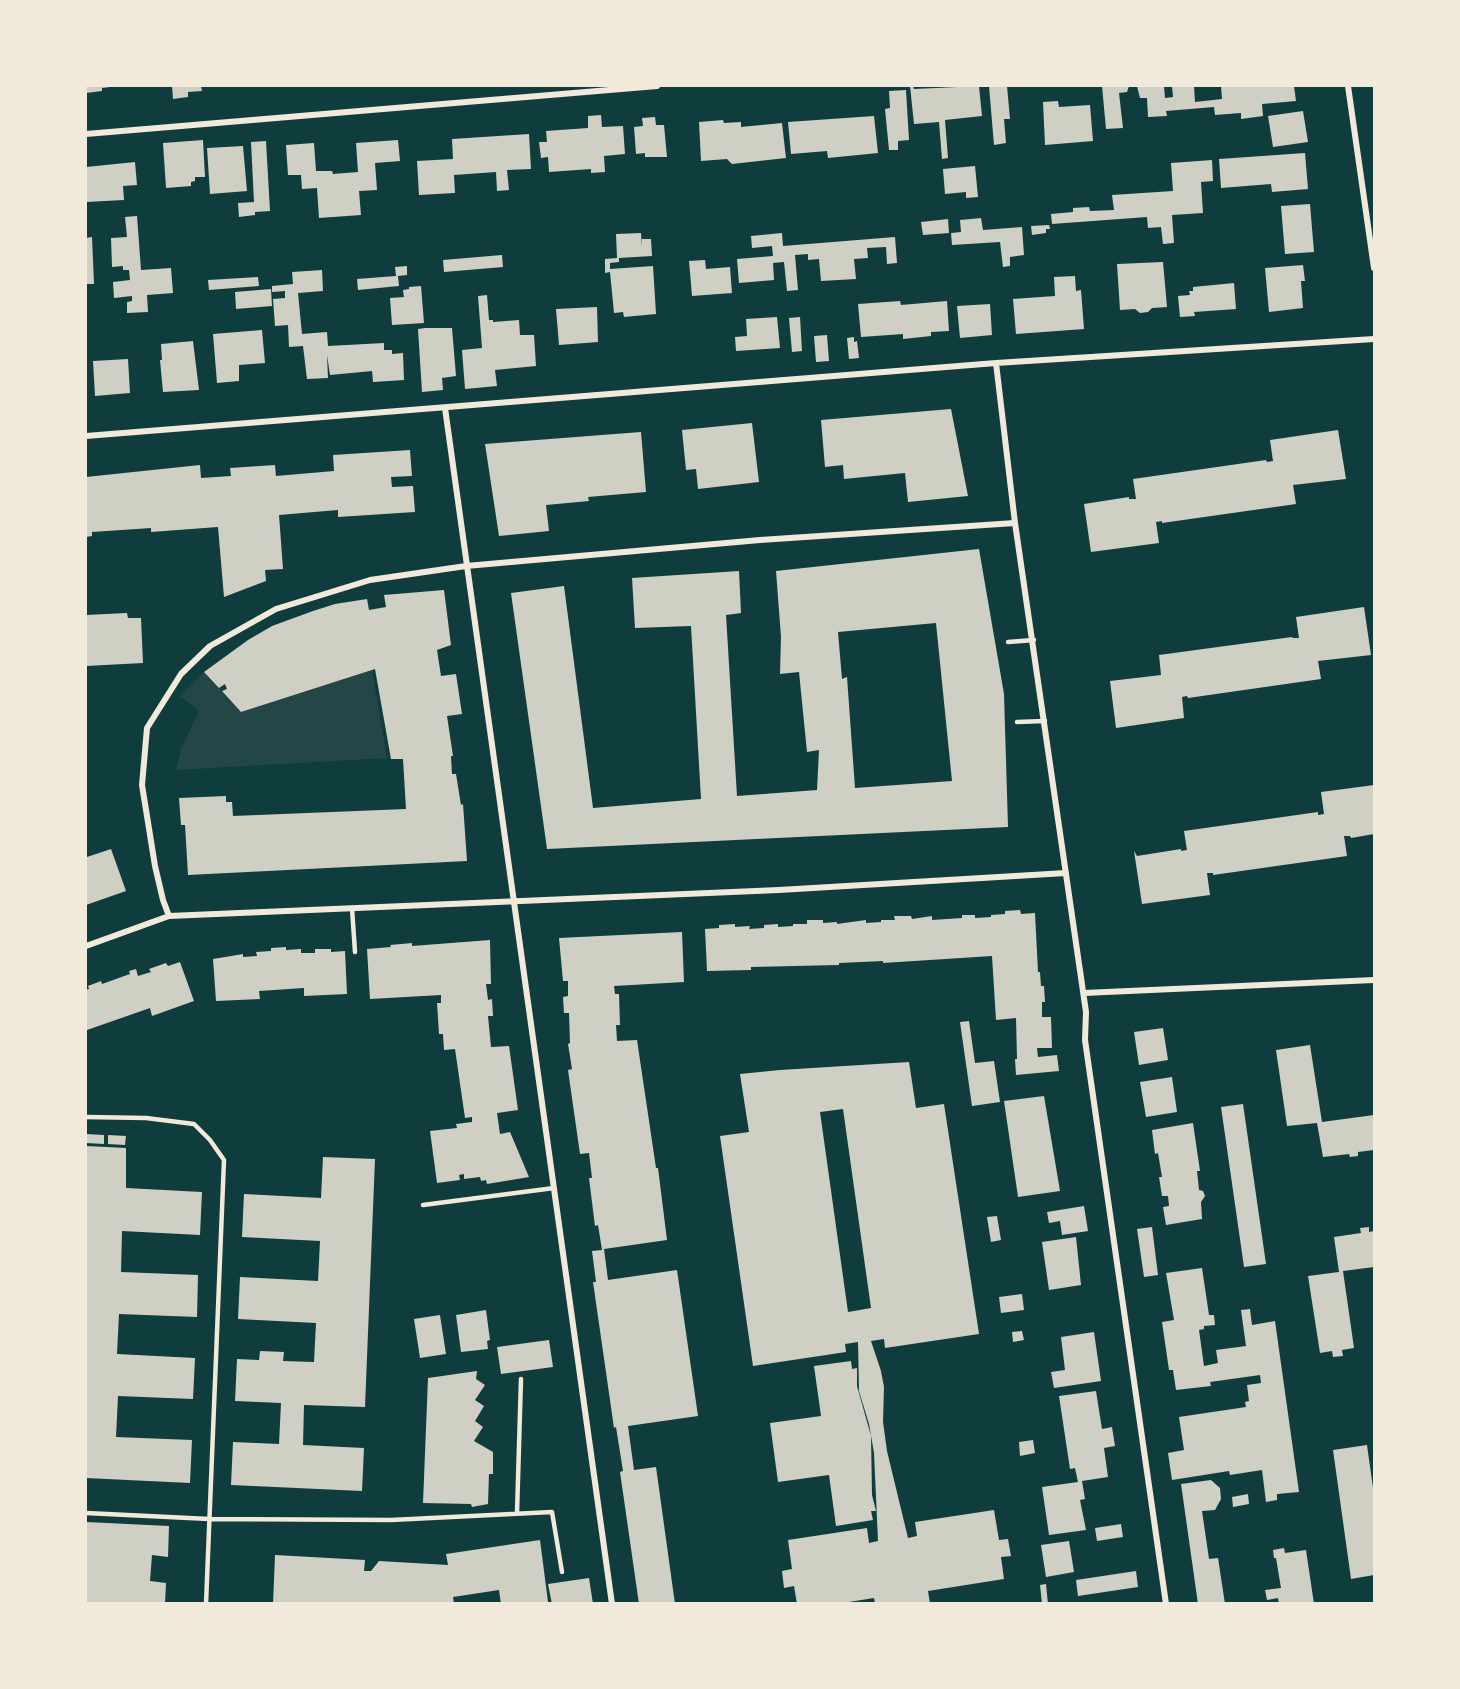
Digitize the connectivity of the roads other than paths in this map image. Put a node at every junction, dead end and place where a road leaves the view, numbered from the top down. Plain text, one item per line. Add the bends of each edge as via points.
1 (657, 86) edge
2 (1348, 86) edge
3 (86, 134) edge
4 (1374, 268) edge
5 (1374, 339) edge
6 (996, 363) junction
7 (445, 408) junction
8 (86, 436) edge
9 (1015, 523) junction
10 (466, 566) junction
11 (1034, 640) junction
12 (1008, 642) dead end
13 (1045, 721) junction
14 (1017, 722) dead end
15 (1066, 873) junction
16 (515, 901) junction
17 (352, 908) junction
18 (169, 916) junction
19 (86, 946) edge
20 (355, 952) dead end
21 (1374, 980) edge
22 (1084, 993) junction
23 (86, 1117) edge
24 (555, 1188) junction
25 (423, 1205) dead end
26 (521, 1379) dead end
27 (86, 1513) edge
28 (517, 1514) junction
29 (209, 1518) junction
30 (562, 1572) dead end
31 (206, 1604) edge
32 (612, 1604) edge
33 (1166, 1604) edge

1 - 3 street
2 - 4 street
5 - 6 street
6 - 7 street
6 - 9 street
7 - 8 street
7 - 10 street
9 - 10 street
9 - 11 street
10 - 16 street
10 - 18 street via 370,580 276,609 210,646 181,674 147,728 142,785 155,866
11 - 12 lane
11 - 13 street
13 - 14 lane
13 - 15 street
15 - 16 street
15 - 22 street
16 - 17 street
16 - 24 street
17 - 18 street
17 - 20 lane
18 - 19 street
21 - 22 street
22 - 33 street via 1085,1040
23 - 29 lane via 194,1124 225,1160
24 - 25 lane
24 - 32 street
26 - 28 lane
27 - 29 lane
28 - 29 lane via 390,1520
28 - 30 lane via 552,1512
29 - 31 lane

